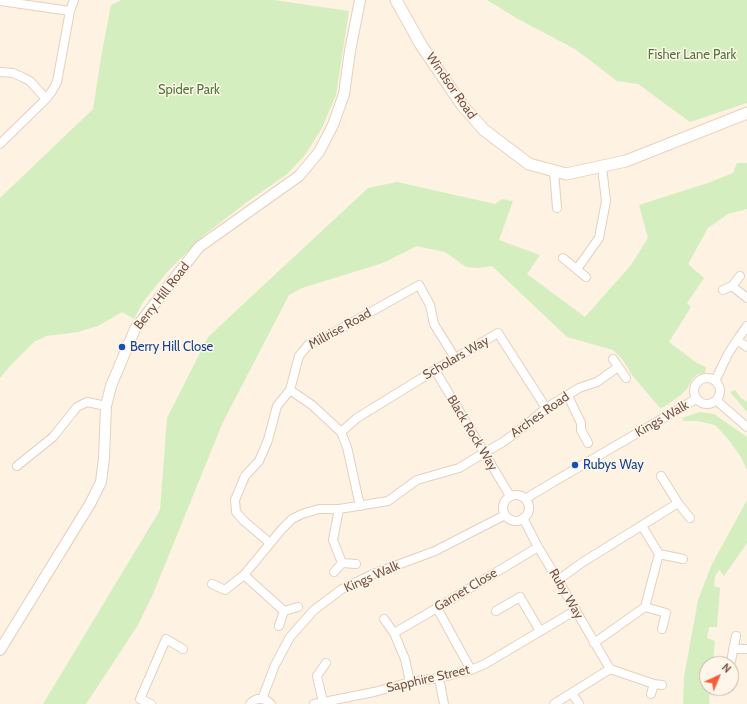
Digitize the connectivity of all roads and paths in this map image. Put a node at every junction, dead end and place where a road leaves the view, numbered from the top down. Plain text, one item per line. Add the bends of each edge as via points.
1 (74, 0) edge
2 (360, 0) edge
3 (396, 0) edge
4 (0, 1) edge
5 (70, 11) junction
6 (0, 72) edge
7 (46, 99) junction
8 (747, 113) edge
9 (0, 144) edge
10 (602, 166) junction
11 (554, 171) junction
12 (557, 208) dead end
13 (563, 258) dead end
14 (577, 269) junction
15 (740, 276) dead end
16 (586, 277) dead end
17 (732, 286) junction
18 (723, 290) dead end
19 (747, 298) edge
20 (747, 326) edge
21 (737, 340) junction
22 (747, 347) edge
23 (455, 358) junction
24 (612, 359) dead end
25 (618, 367) junction
26 (435, 370) junction
27 (626, 378) dead end
28 (715, 381) junction
29 (290, 390) junction
30 (568, 396) junction
31 (696, 399) junction
32 (717, 400) junction
33 (106, 406) junction
34 (546, 408) junction
35 (747, 427) edge
36 (341, 432) junction
37 (588, 443) dead end
38 (484, 453) junction
39 (26, 470) dead end
40 (661, 476) dead end
41 (510, 496) junction
42 (525, 499) junction
43 (678, 503) junction
44 (360, 506) junction
45 (339, 509) junction
46 (644, 513) dead end
47 (505, 515) junction
48 (523, 518) junction
49 (690, 518) dead end
50 (650, 521) junction
51 (642, 526) junction
52 (270, 543) junction
53 (538, 547) junction
54 (659, 554) junction
55 (683, 559) dead end
56 (342, 563) junction
57 (356, 564) dead end
58 (334, 572) dead end
59 (244, 575) junction
60 (558, 580) junction
61 (212, 584) dead end
62 (225, 590) junction
63 (221, 598) dead end
64 (298, 607) dead end
65 (645, 607) junction
66 (437, 608) junction
67 (576, 610) junction
68 (284, 611) junction
69 (496, 611) dead end
70 (384, 619) dead end
71 (279, 626) dead end
72 (662, 629) dead end
73 (540, 631) junction
74 (394, 632) junction
75 (736, 636) dead end
76 (594, 642) junction
77 (183, 649) dead end
78 (733, 649) junction
79 (747, 649) edge
80 (0, 650) edge
81 (732, 656) edge
82 (326, 663) dead end
83 (610, 669) junction
84 (471, 670) junction
85 (439, 678) junction
86 (410, 682) junction
87 (572, 693) junction
88 (651, 694) dead end
89 (262, 699) junction
90 (138, 702) edge
91 (323, 702) junction
92 (151, 704) edge
93 (250, 704) edge
94 (271, 704) edge
95 (314, 704) edge
96 (444, 704) edge
97 (554, 704) edge
98 (579, 704) edge

1 - 5 street
2 - 33 street, Berry Hill Road via 344,94 333,125 319,152 299,176 199,247 135,329 111,386
3 - 11 main road, Windsor Road via 462,106 484,130 529,164
4 - 5 street
5 - 7 street via 57,82
6 - 7 street via 22,77
7 - 9 street
8 - 10 main road, Windsor Road via 626,161
10 - 11 main road, Windsor Road via 566,174
10 - 14 street via 606,201 599,238
11 - 12 street
13 - 14 street
14 - 16 street
15 - 17 street
17 - 18 street
17 - 19 street
20 - 21 street
21 - 22 street
21 - 28 street
23 - 26 street, Scholars Way
23 - 29 street, Millrise Road via 434,324 430,305 419,285 326,338 309,344 299,356
23 - 34 street, Scholars Way via 498,333
24 - 25 street
25 - 27 street
25 - 30 street, Arches Road via 597,382 579,388
26 - 36 street, Scholars Way via 357,418
26 - 38 street, Black Rock Way
28 - 31 street via 703,379 696,383
28 - 32 street via 720,388
29 - 36 street via 312,405
29 - 52 street, Millrise Road via 276,406 268,440 259,461 245,476 235,500 236,512
30 - 34 street, Arches Road
30 - 37 street
31 - 32 street via 706,405
31 - 42 street, Kings Walk
32 - 35 street
33 - 39 street via 87,402 77,407 53,437 18,465
33 - 80 street, Berry Hill Road via 101,482
34 - 38 street, Arches Road via 503,442
36 - 44 street
38 - 41 street, Black Rock Way
38 - 44 street, Arches Road via 459,468 417,480 388,501
40 - 43 street
41 - 42 street via 518,495
41 - 47 street via 504,502
42 - 48 street via 528,507
43 - 49 street
43 - 50 street
44 - 45 street, Arches Road
45 - 52 street, Arches Road via 319,508 302,514 292,519
45 - 56 street via 333,540
46 - 50 street
47 - 48 street via 511,520
47 - 89 street, Kings Walk via 435,551 373,574 342,589 314,610 290,637 275,665
48 - 53 street, Ruby Way
50 - 51 street
51 - 54 street
51 - 60 street
52 - 59 street, Arches Road
53 - 60 street, Ruby Way
53 - 66 street, Garnet Close
54 - 55 street
54 - 65 street
56 - 57 street
56 - 58 street
59 - 62 street, Arches Road
59 - 68 street
60 - 67 street, Ruby Way
61 - 62 street
62 - 63 street
64 - 68 street
65 - 72 street via 666,613
65 - 76 street
66 - 74 street, Garnet Close
66 - 84 street
67 - 73 street, Sapphire Street
67 - 76 street, Ruby Way
68 - 71 street
69 - 73 street via 520,597
70 - 74 street
73 - 84 street, Sapphire Street
74 - 86 street
75 - 78 street
76 - 83 street, Ruby Way
77 - 90 street via 166,639
78 - 79 street
78 - 81 street
82 - 91 street via 317,676
83 - 87 street
83 - 88 street via 658,684
84 - 85 street, Sapphire Street
85 - 86 street, Sapphire Street
85 - 96 street
86 - 91 street, Sapphire Street
87 - 97 street
87 - 98 street
89 - 93 street
89 - 94 street
90 - 92 street
91 - 95 street, Sapphire Street

